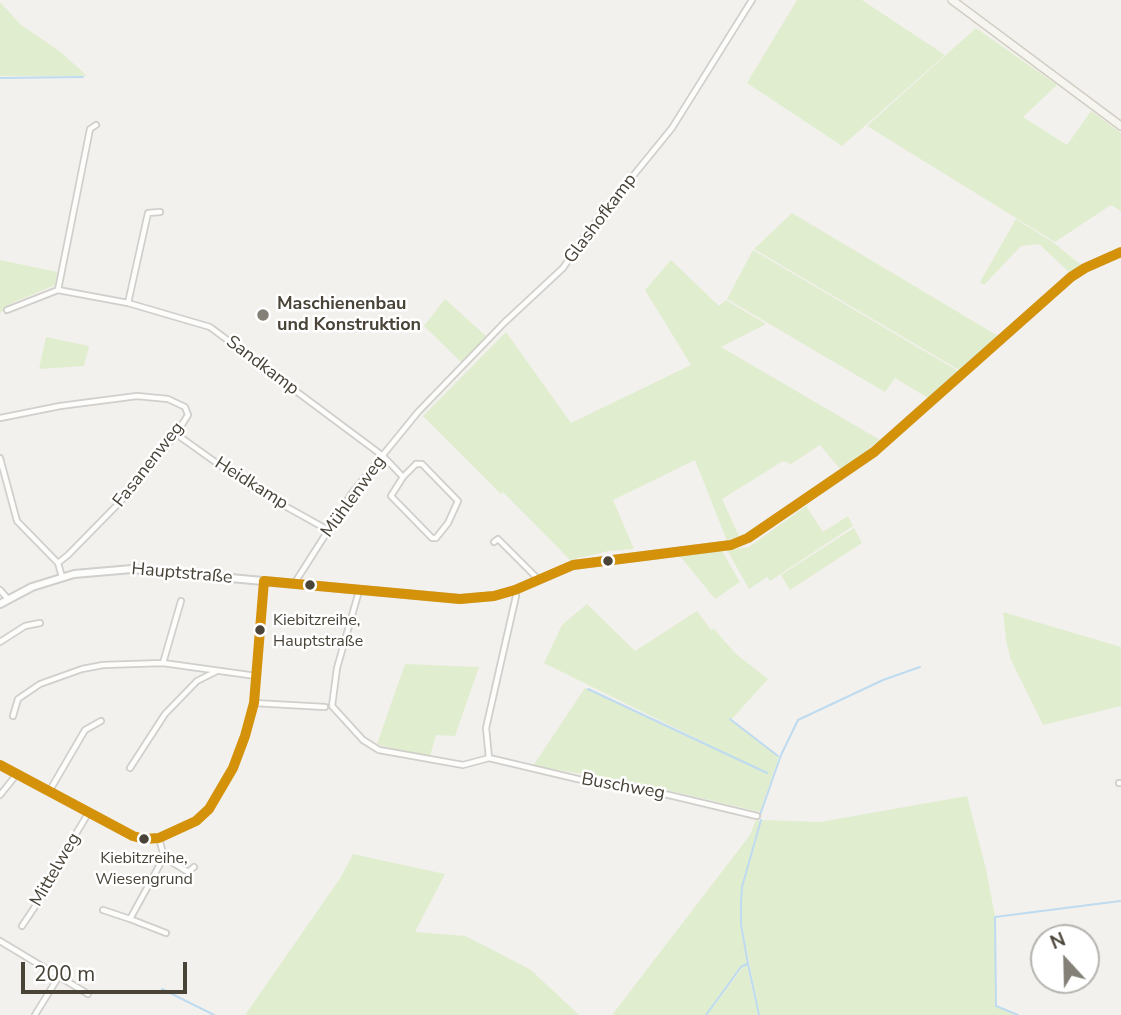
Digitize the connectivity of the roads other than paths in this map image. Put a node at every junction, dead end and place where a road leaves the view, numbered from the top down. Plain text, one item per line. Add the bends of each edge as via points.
1 (752, 0) edge
2 (952, 0) edge
3 (96, 125) dead end
4 (1121, 126) edge
5 (160, 212) dead end
6 (1121, 252) edge
7 (58, 290) junction
8 (128, 303) junction
9 (7, 310) dead end
10 (418, 412) joint
11 (0, 418) edge
12 (176, 435) junction
13 (383, 456) junction
14 (0, 458) edge
15 (403, 477) junction
16 (328, 530) junction
17 (494, 542) dead end
18 (58, 563) junction
19 (62, 578) junction
20 (539, 580) junction
21 (264, 581) junction
22 (294, 584) junction
23 (0, 590) edge
24 (359, 590) junction
25 (515, 590) junction
26 (8, 599) junction
27 (181, 601) dead end
28 (0, 604) edge
29 (40, 623) dead end
30 (0, 642) edge
31 (163, 663) junction
32 (217, 671) junction
33 (256, 676) junction
34 (254, 703) junction
35 (325, 707) dead end
36 (13, 716) dead end
37 (101, 720) dead end
38 (489, 758) junction
39 (0, 765) edge
40 (130, 768) dead end
41 (18, 774) junction
42 (50, 790) junction
43 (0, 795) edge
44 (89, 812) junction
45 (757, 816) dead end
46 (159, 838) junction
47 (164, 858) junction
48 (194, 867) dead end
49 (103, 910) dead end
50 (130, 919) junction
51 (22, 926) dead end
52 (166, 933) dead end
53 (0, 941) edge
54 (59, 976) junction
55 (89, 994) dead end
56 (35, 1015) edge

1 - 10 street, Glashofkamp via 672,128 563,268
2 - 4 main road
3 - 7 street via 90,129
5 - 8 street via 148,213
6 - 20 street, Hauptstraße via 1071,277 874,452 748,538 721,547 573,565
7 - 8 street, Sandkamp
7 - 9 street
8 - 13 street, Sandkamp via 210,327
10 - 13 street, Mühlenweg
11 - 12 street, Fasanenweg via 137,396 168,399 186,407 188,415
12 - 16 street, Heidkamp via 249,486
12 - 18 street, Fasanenweg via 111,513
13 - 15 street, Sandkamp
13 - 16 street, Mühlenweg
14 - 18 street via 17,521
15 - 15 street via 422,464 458,501 436,538 391,496
16 - 22 street, Mühlenweg
17 - 20 street via 498,539
18 - 19 street
19 - 21 street, Hauptstraße via 132,569
19 - 26 street, Hauptstraße
20 - 25 street, Hauptstraße
21 - 22 street, Hauptstraße
21 - 33 street
22 - 24 street, Hauptstraße
23 - 26 street
24 - 25 street, Hauptstraße via 460,599
24 - 38 street, Buschweg via 337,668 332,706 363,740 379,750 463,765
25 - 38 street via 486,728
26 - 28 street, Hauptstraße
27 - 31 street
29 - 30 street via 25,626
31 - 32 street
31 - 36 street via 66,673 18,699
32 - 33 street
32 - 40 street via 197,681 165,714
33 - 34 street
34 - 35 street
34 - 46 street via 233,768 209,808 186,828
37 - 42 street via 85,730
38 - 45 street, Buschweg
39 - 41 street
41 - 42 street
41 - 43 street
42 - 44 street
44 - 46 street via 132,836
44 - 51 street, Mittelweg
46 - 47 street
47 - 48 street via 188,873
47 - 50 street
49 - 50 street
50 - 52 street
53 - 54 street
54 - 55 street
54 - 56 street

